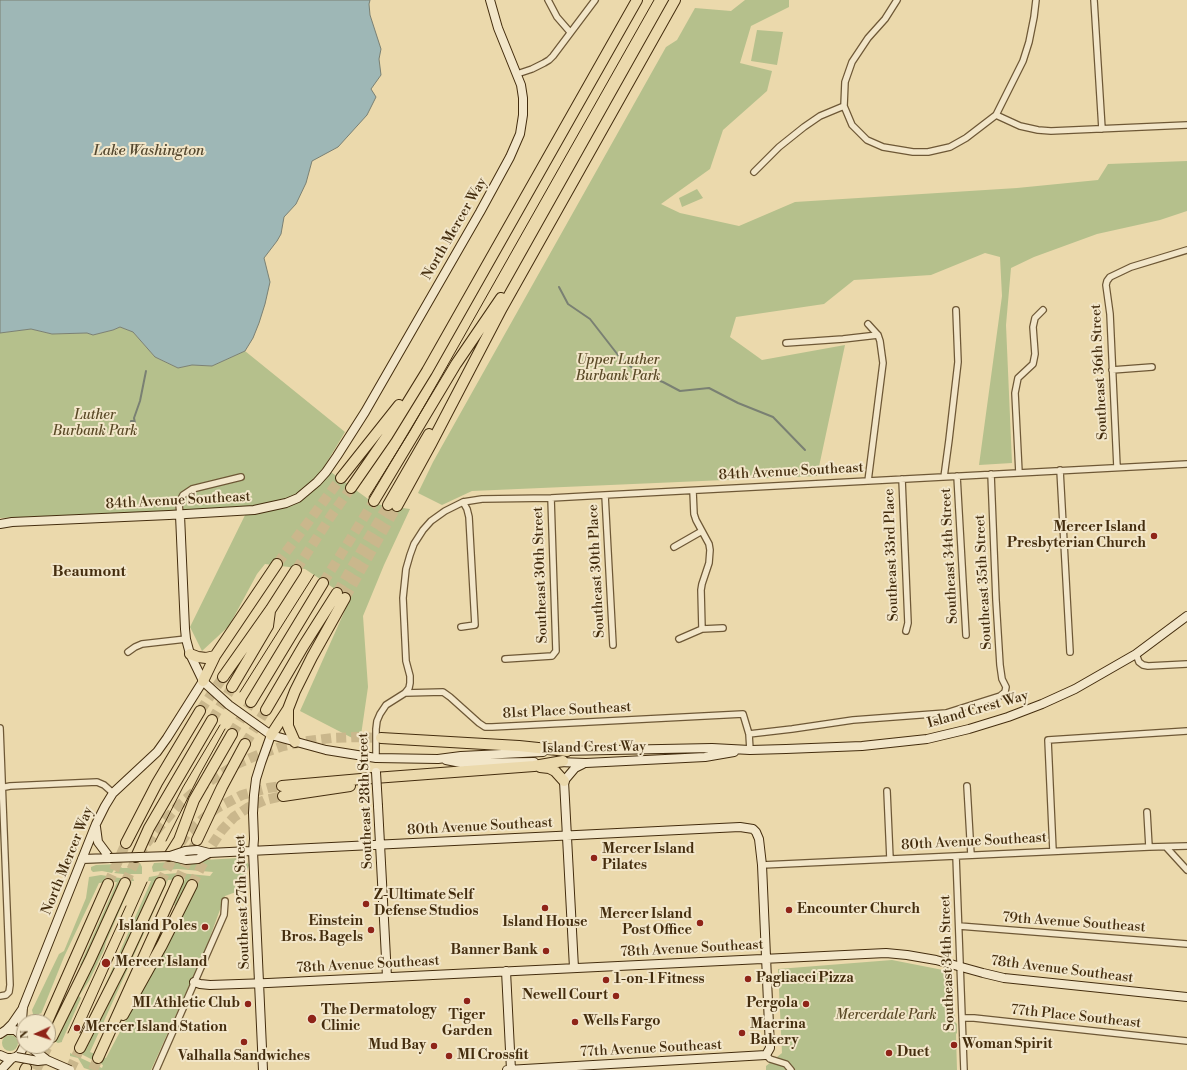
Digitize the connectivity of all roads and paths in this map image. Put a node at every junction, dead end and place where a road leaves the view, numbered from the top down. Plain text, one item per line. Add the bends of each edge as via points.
1 (490, 0) edge
2 (548, 0) edge
3 (595, 0) edge
4 (637, 0) edge
5 (675, 0) edge
6 (897, 0) edge
7 (1036, 0) edge
8 (1094, 0) edge
9 (570, 32) junction
10 (517, 74) junction
11 (844, 106) junction
12 (996, 115) junction
13 (1187, 125) edge
14 (1102, 129) junction
15 (754, 172) dead end
16 (1187, 250) edge
17 (534, 251) junction
18 (956, 310) dead end
19 (1044, 310) dead end
20 (868, 324) dead end
21 (878, 335) junction
22 (786, 342) dead end
23 (1152, 367) dead end
24 (1112, 370) junction
25 (426, 371) junction
26 (337, 456) joint
27 (1187, 464) edge
28 (1117, 467) junction
29 (1060, 470) junction
30 (1019, 473) junction
31 (991, 474) junction
32 (957, 476) junction
33 (241, 477) dead end
34 (944, 477) junction
35 (341, 478) tunnel mouth
36 (902, 479) junction
37 (868, 481) junction
38 (352, 488) tunnel mouth
39 (693, 491) junction
40 (605, 495) junction
41 (551, 498) junction
42 (374, 501) tunnel mouth
43 (463, 502) junction
44 (393, 505) tunnel mouth
45 (180, 515) junction
46 (0, 524) edge
47 (702, 531) junction
48 (674, 547) dead end
49 (277, 564) tunnel mouth
50 (296, 570) tunnel mouth
51 (323, 583) tunnel mouth
52 (271, 609) junction
53 (1187, 616) edge
54 (461, 627) dead end
55 (723, 628) dead end
56 (702, 629) junction
57 (906, 631) dead end
58 (966, 635) dead end
59 (186, 639) junction
60 (679, 639) dead end
61 (614, 645) dead end
62 (128, 652) dead end
63 (1070, 652) dead end
64 (190, 654) junction
65 (1136, 654) junction
66 (215, 656) junction
67 (505, 659) dead end
68 (1187, 664) edge
69 (223, 677) tunnel mouth
70 (203, 681) junction
71 (232, 687) tunnel mouth
72 (405, 693) junction
73 (251, 702) tunnel mouth
74 (288, 709) junction
75 (266, 710) tunnel mouth
76 (200, 711) tunnel mouth
77 (212, 720) tunnel mouth
78 (0, 728) edge
79 (1187, 731) edge
80 (232, 734) tunnel mouth
81 (749, 734) junction
82 (271, 735) junction
83 (381, 738) tunnel mouth
84 (295, 742) junction
85 (245, 744) tunnel mouth
86 (750, 750) junction
87 (567, 751) junction
88 (376, 758) junction
89 (438, 759) junction
90 (563, 762) junction
91 (586, 763) junction
92 (534, 766) junction
93 (564, 781) junction
94 (967, 786) dead end
95 (1, 788) edge
96 (282, 791) tunnel mouth
97 (887, 791) dead end
98 (113, 794) junction
99 (1147, 812) dead end
100 (96, 824) junction
101 (567, 835) junction
102 (197, 840) tunnel mouth
103 (126, 843) tunnel mouth
104 (380, 845) junction
105 (1187, 846) edge
106 (1149, 847) junction
107 (1166, 847) junction
108 (253, 851) junction
109 (1053, 851) junction
110 (971, 855) junction
111 (169, 856) junction
112 (956, 856) junction
113 (136, 857) junction
114 (110, 858) junction
115 (82, 859) junction
116 (890, 859) junction
117 (3, 862) edge
118 (762, 865) junction
119 (1187, 870) edge
120 (178, 881) tunnel mouth
121 (125, 883) tunnel mouth
122 (160, 883) tunnel mouth
123 (108, 884) tunnel mouth
124 (192, 885) tunnel mouth
125 (225, 901) dead end
126 (959, 926) junction
127 (1187, 944) edge
128 (766, 959) junction
129 (960, 967) junction
130 (574, 968) junction
131 (506, 971) junction
132 (387, 977) junction
133 (194, 982) junction
134 (260, 983) junction
135 (0, 996) edge
136 (1187, 997) edge
137 (23, 1007) junction
138 (23, 1014) edge
139 (51, 1014) edge
140 (962, 1018) junction
141 (56, 1029) edge
142 (16, 1031) edge
143 (3, 1032) edge
144 (1187, 1041) edge
145 (80, 1048) tunnel mouth
146 (0, 1054) edge
147 (20, 1054) edge
148 (39, 1054) edge
149 (766, 1056) junction
150 (14, 1058) junction
151 (47, 1060) junction
152 (1, 1070) edge
153 (70, 1070) edge
154 (156, 1070) edge
155 (263, 1070) edge
156 (507, 1070) edge
157 (511, 1070) edge
158 (791, 1070) edge
159 (964, 1070) edge

1 - 10 street, North Mercer Way via 498,28
2 - 9 street via 557,17
3 - 9 street
4 - 25 highway
5 - 17 highway
6 - 11 street via 852,62 845,82
7 - 12 street via 1029,42 1023,60
8 - 14 street
9 - 10 street via 549,60
10 - 26 street, North Mercer Way via 523,98 523,115 520,134 510,157 365,412
11 - 12 street via 852,125 867,140 883,147 913,152 928,152 950,147
11 - 15 street via 820,116 804,127
12 - 14 street via 1020,126 1038,130
13 - 14 street
16 - 24 street, Southeast 36th Street via 1131,267 1107,281
17 - 42 highway via 456,364
17 - 44 highway via 431,444
18 - 34 street via 958,362
19 - 30 street via 1035,318 1033,327 1033,364 1018,378 1015,393
20 - 21 street
21 - 22 street
21 - 37 street, Southeast 33rd Place via 883,363
23 - 24 street
24 - 28 street, Southeast 36th Street
25 - 35 highway
25 - 38 highway
26 - 45 street, 84th Avenue Southeast via 317,482 298,498 286,503 254,510
27 - 28 street, 84th Avenue Southeast
28 - 29 street, 84th Avenue Southeast
29 - 30 street, 84th Avenue Southeast
29 - 63 street
30 - 31 street, 84th Avenue Southeast
31 - 32 street, 84th Avenue Southeast
31 - 81 street, Southeast 35th Street via 1000,665 1005,692 1000,696 946,712 853,720
32 - 34 street, 84th Avenue Southeast
32 - 58 street, Southeast 34th Street
33 - 45 street via 192,489 180,499
34 - 36 street, 84th Avenue Southeast
36 - 37 street, 84th Avenue Southeast
36 - 57 street, Southeast 33rd Place via 908,623
37 - 39 street, 84th Avenue Southeast
39 - 40 street, 84th Avenue Southeast
39 - 47 street via 694,514
40 - 41 street, 84th Avenue Southeast
40 - 61 street, Southeast 30th Place
41 - 43 street, 84th Avenue Southeast via 482,499
41 - 67 street, Southeast 30th Street via 556,651 552,656 546,657
43 - 54 street via 469,517 475,625
43 - 72 street, 84th Avenue Southeast via 445,511 423,530 414,544 406,569 403,586 406,661 410,682
45 - 46 street, 84th Avenue Southeast
45 - 59 street
47 - 48 street
47 - 56 street via 710,550 701,590
49 - 66 highway
50 - 52 highway
51 - 73 highway
52 - 69 highway
52 - 71 highway via 268,626
53 - 65 street, Island Crest Way
55 - 56 street
56 - 60 street
59 - 62 street via 142,644
59 - 64 street
64 - 66 highway via 206,658
64 - 70 street
65 - 68 street via 1139,662 1148,666
65 - 86 street, Island Crest Way via 1075,689 1042,704 969,729 927,739 862,746
66 - 70 highway
70 - 82 street, Island Crest Way via 229,705
70 - 98 street, North Mercer Way via 157,752
72 - 81 street, 81st Place Southeast via 443,692 485,727 743,714
72 - 88 street, Southeast 28th Street via 386,705 380,714 376,729
74 - 75 highway via 341,596 304,645
74 - 82 highway
74 - 84 highway via 288,726
76 - 103 highway via 157,783
77 - 113 highway via 149,828
78 - 95 street
79 - 109 street via 1048,740
80 - 111 highway via 194,800
81 - 86 street
82 - 84 street, Island Crest Way
82 - 108 street, Southeast 27th Street via 256,779
83 - 87 highway
84 - 88 street, Island Crest Way
85 - 102 highway
86 - 87 street, Island Crest Way via 712,748
86 - 91 street, Island Crest Way via 705,757
87 - 89 street, Island Crest Way
88 - 89 street, Island Crest Way
88 - 104 street, Southeast 28th Street, bridge
89 - 90 street, Island Crest Way via 460,763
90 - 91 street, Island Crest Way
90 - 92 highway
91 - 93 street via 575,768
92 - 93 highway via 556,771
92 - 96 highway
93 - 101 street
94 - 110 street
95 - 98 street via 97,782
95 - 117 street
97 - 116 street
98 - 100 street, North Mercer Way
99 - 106 street
100 - 114 street via 98,842
100 - 115 street, North Mercer Way
101 - 104 street, 80th Avenue Southeast
101 - 118 street, 80th Avenue Southeast via 740,827 756,832
101 - 130 street
104 - 108 street, 80th Avenue Southeast
104 - 132 street, Southeast 28th Street
105 - 107 street, 80th Avenue Southeast
106 - 107 street, 80th Avenue Southeast
106 - 109 street, 80th Avenue Southeast
107 - 119 street
108 - 111 street, 80th Avenue Southeast, bridge via 213,853 198,859 186,860
108 - 134 street, Southeast 27th Street
109 - 110 street, 80th Avenue Southeast
110 - 112 street, 80th Avenue Southeast
111 - 113 street, 80th Avenue Southeast, bridge
112 - 116 street, 80th Avenue Southeast
112 - 126 street, Southeast 34th Street
113 - 114 street, 80th Avenue Southeast, bridge
114 - 115 street, 80th Avenue Southeast
115 - 137 street, North Mercer Way
116 - 118 street, 80th Avenue Southeast
117 - 135 street via 10,985 9,992
118 - 128 street
120 - 124 highway via 99,1056 133,1000
121 - 141 highway
122 - 145 highway
123 - 139 highway
125 - 133 street via 224,915
126 - 127 street, 79th Avenue Southeast
126 - 129 street, Southeast 34th Street
128 - 129 street, 78th Avenue Southeast via 886,953 936,960
128 - 130 street, 78th Avenue Southeast
128 - 149 street via 770,1048
129 - 136 street, 78th Avenue Southeast via 1004,978
129 - 140 street, Southeast 34th Street
130 - 131 street, 78th Avenue Southeast
131 - 132 street, 78th Avenue Southeast
131 - 157 street
132 - 134 street, 78th Avenue Southeast
133 - 134 street, 78th Avenue Southeast via 210,985
133 - 154 street
134 - 155 street, Southeast 27th Street
137 - 138 street, North Mercer Way
137 - 143 street, North Mercer Way via 12,1024
140 - 144 street, 77th Place Southeast
140 - 159 street, Southeast 34th Street
142 - 143 street
146 - 150 street
147 - 150 street
148 - 151 street, bridge
149 - 157 street, 77th Avenue Southeast
149 - 158 street, 77th Avenue Southeast via 786,1064
150 - 151 street, bridge
150 - 152 street
151 - 153 street, bridge
156 - 157 street, 77th Avenue Southeast

